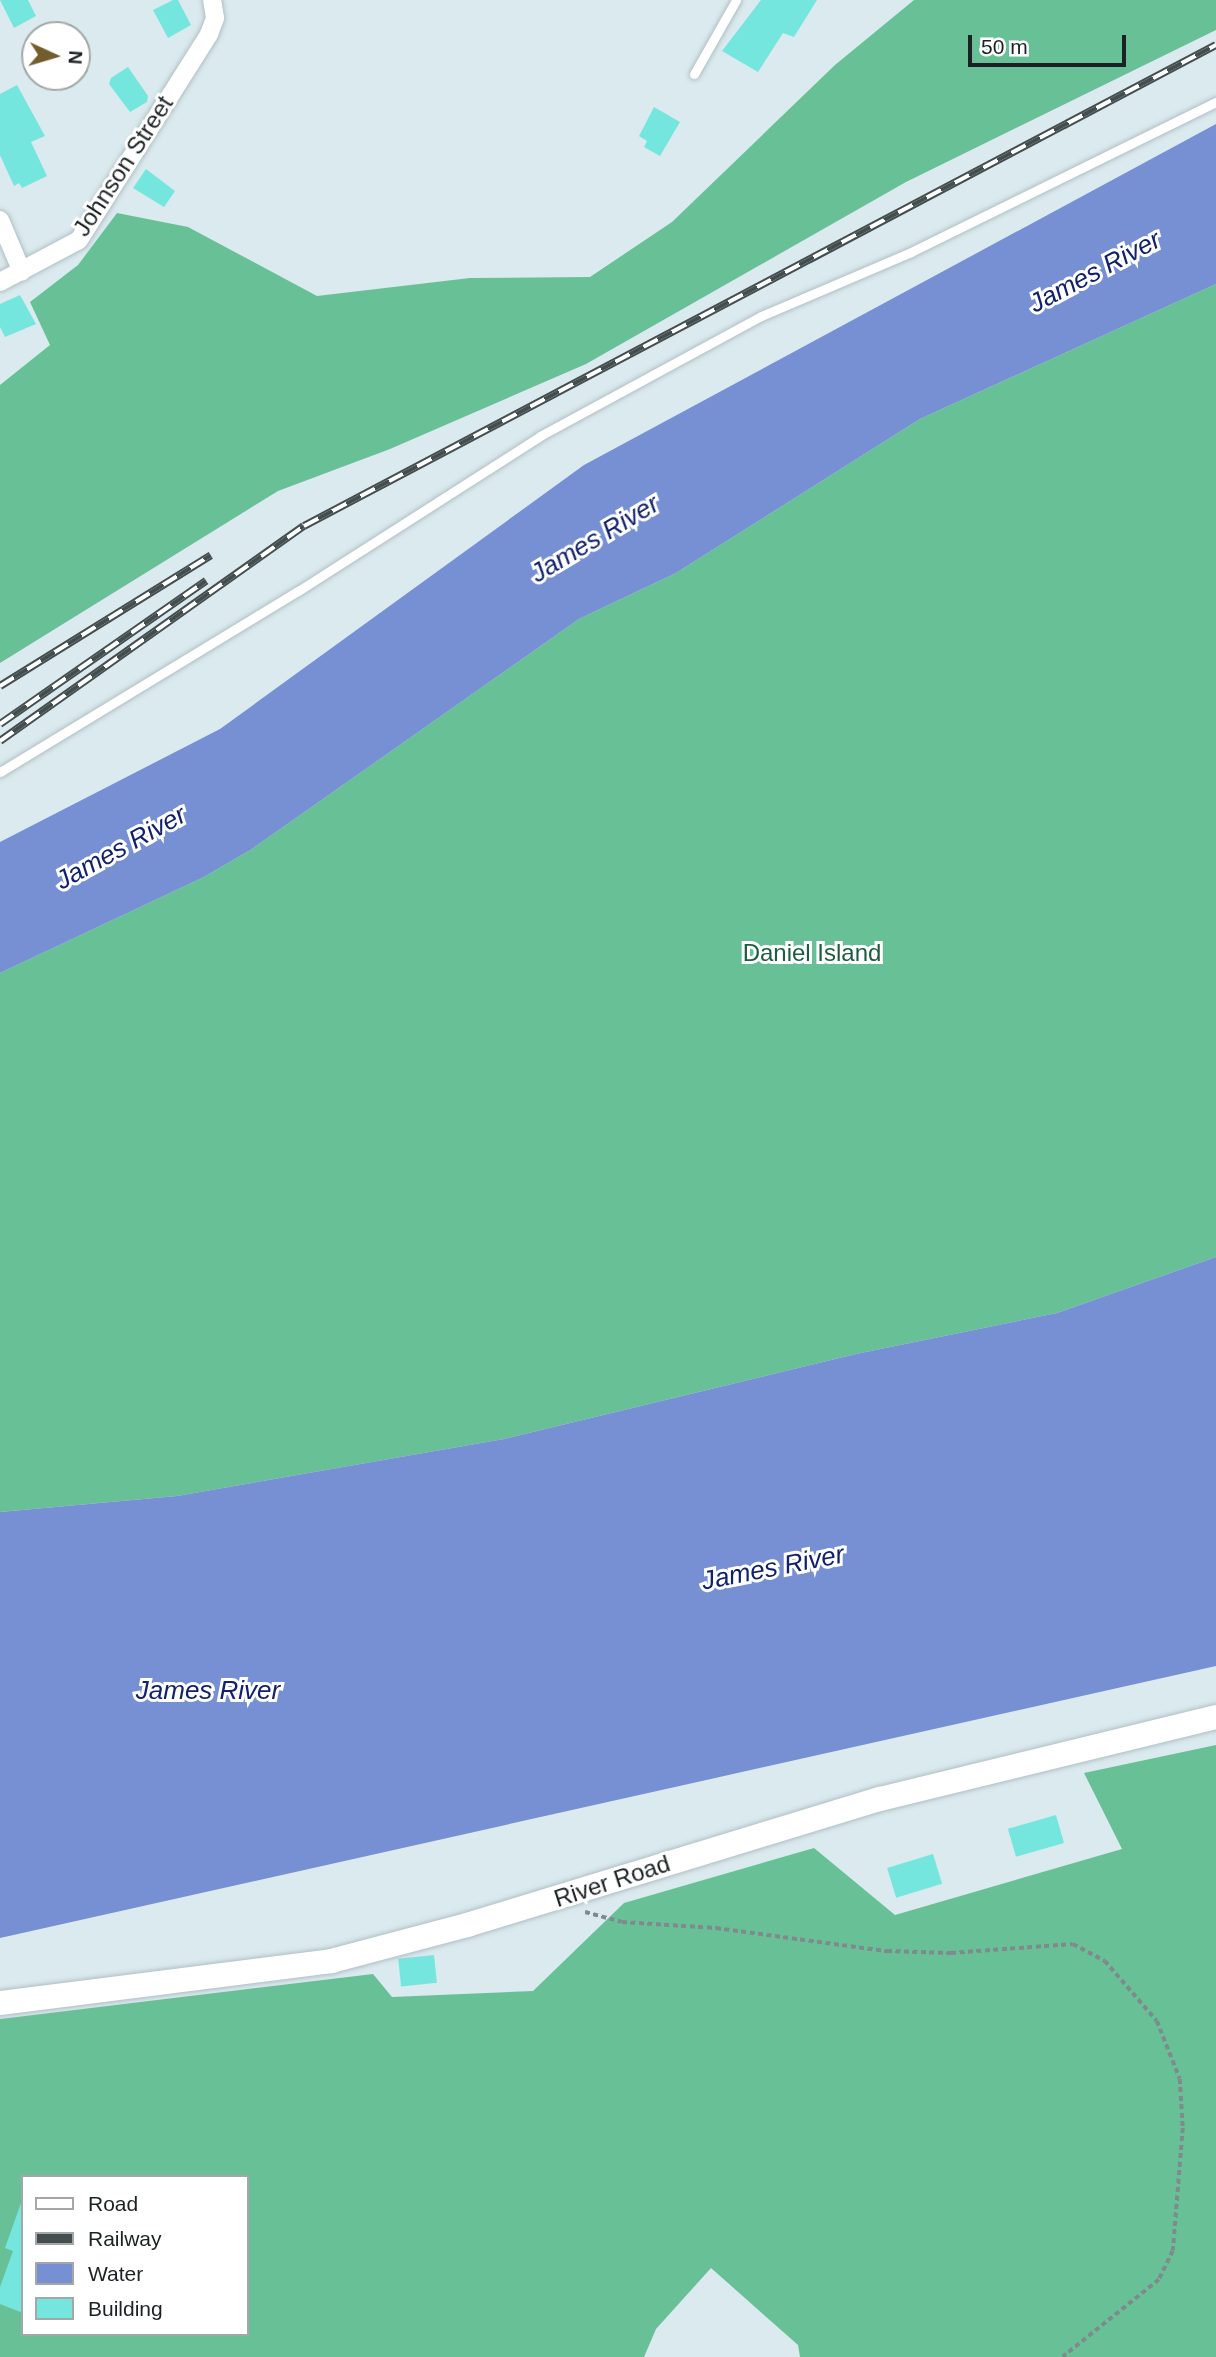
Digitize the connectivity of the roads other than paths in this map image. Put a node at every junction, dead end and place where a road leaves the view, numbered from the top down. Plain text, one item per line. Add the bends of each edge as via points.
1 (212, 0) edge
2 (736, 0) edge
3 (694, 74) dead end
4 (1216, 102) edge
5 (0, 220) edge
6 (22, 272) junction
7 (0, 282) edge
8 (0, 772) edge
9 (1216, 1717) edge
10 (0, 2003) edge

1 - 6 street, Johnson Street via 215,18 79,240
2 - 3 lane
4 - 8 lane via 911,252 761,316 540,436 298,591
5 - 6 street
6 - 7 street, Johnson Street
9 - 10 street, River Road via 880,1799 554,1899 331,1961

